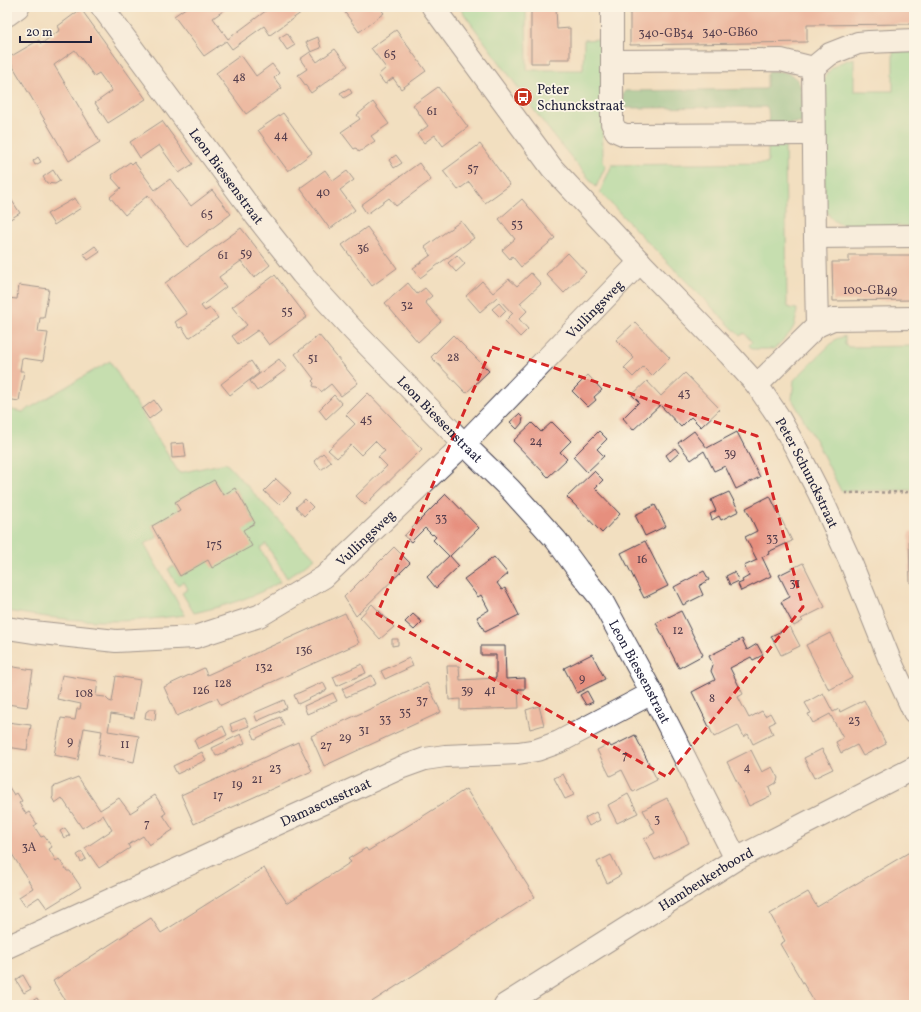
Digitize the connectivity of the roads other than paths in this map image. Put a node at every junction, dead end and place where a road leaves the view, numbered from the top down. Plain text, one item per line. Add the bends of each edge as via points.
1 (18, 7) edge
2 (102, 7) edge
3 (433, 7) edge
4 (612, 7) edge
5 (7, 15) edge
6 (914, 40) edge
7 (612, 61) junction
8 (813, 68) junction
9 (814, 134) junction
10 (914, 236) edge
11 (815, 237) junction
12 (640, 262) junction
13 (914, 318) edge
14 (817, 326) junction
15 (757, 385) junction
16 (464, 444) junction
17 (851, 563) junction
18 (7, 628) edge
19 (914, 675) edge
20 (652, 693) junction
21 (914, 712) edge
22 (914, 768) edge
23 (736, 859) junction
24 (7, 947) edge
25 (505, 1005) edge

1 - 5 street
2 - 16 street, Leon Biessenstraat via 256,216 302,274
3 - 12 street, Peter Schunckstraat via 552,168
4 - 7 street
6 - 8 street via 858,43 830,54
7 - 8 street via 781,60
7 - 9 street via 612,123 616,131 625,136
8 - 9 street
9 - 11 street
10 - 11 street
11 - 14 street
12 - 15 street, Peter Schunckstraat
12 - 16 street, Vullingsweg
13 - 14 street via 833,319
14 - 15 street
15 - 17 street, Peter Schunckstraat via 797,450
16 - 18 street, Vullingsweg via 324,577 259,616 195,638 116,641
16 - 20 street, Leon Biessenstraat via 510,489 556,540 601,599
17 - 19 street, Peter Schunckstraat
17 - 21 street, Peter Schunckstraat
20 - 23 street, Leon Biessenstraat
20 - 24 street, Damascusstraat via 559,742 537,750 445,756 425,759 400,768
22 - 23 street, Hambeukerboord
23 - 25 street, Hambeukerboord

